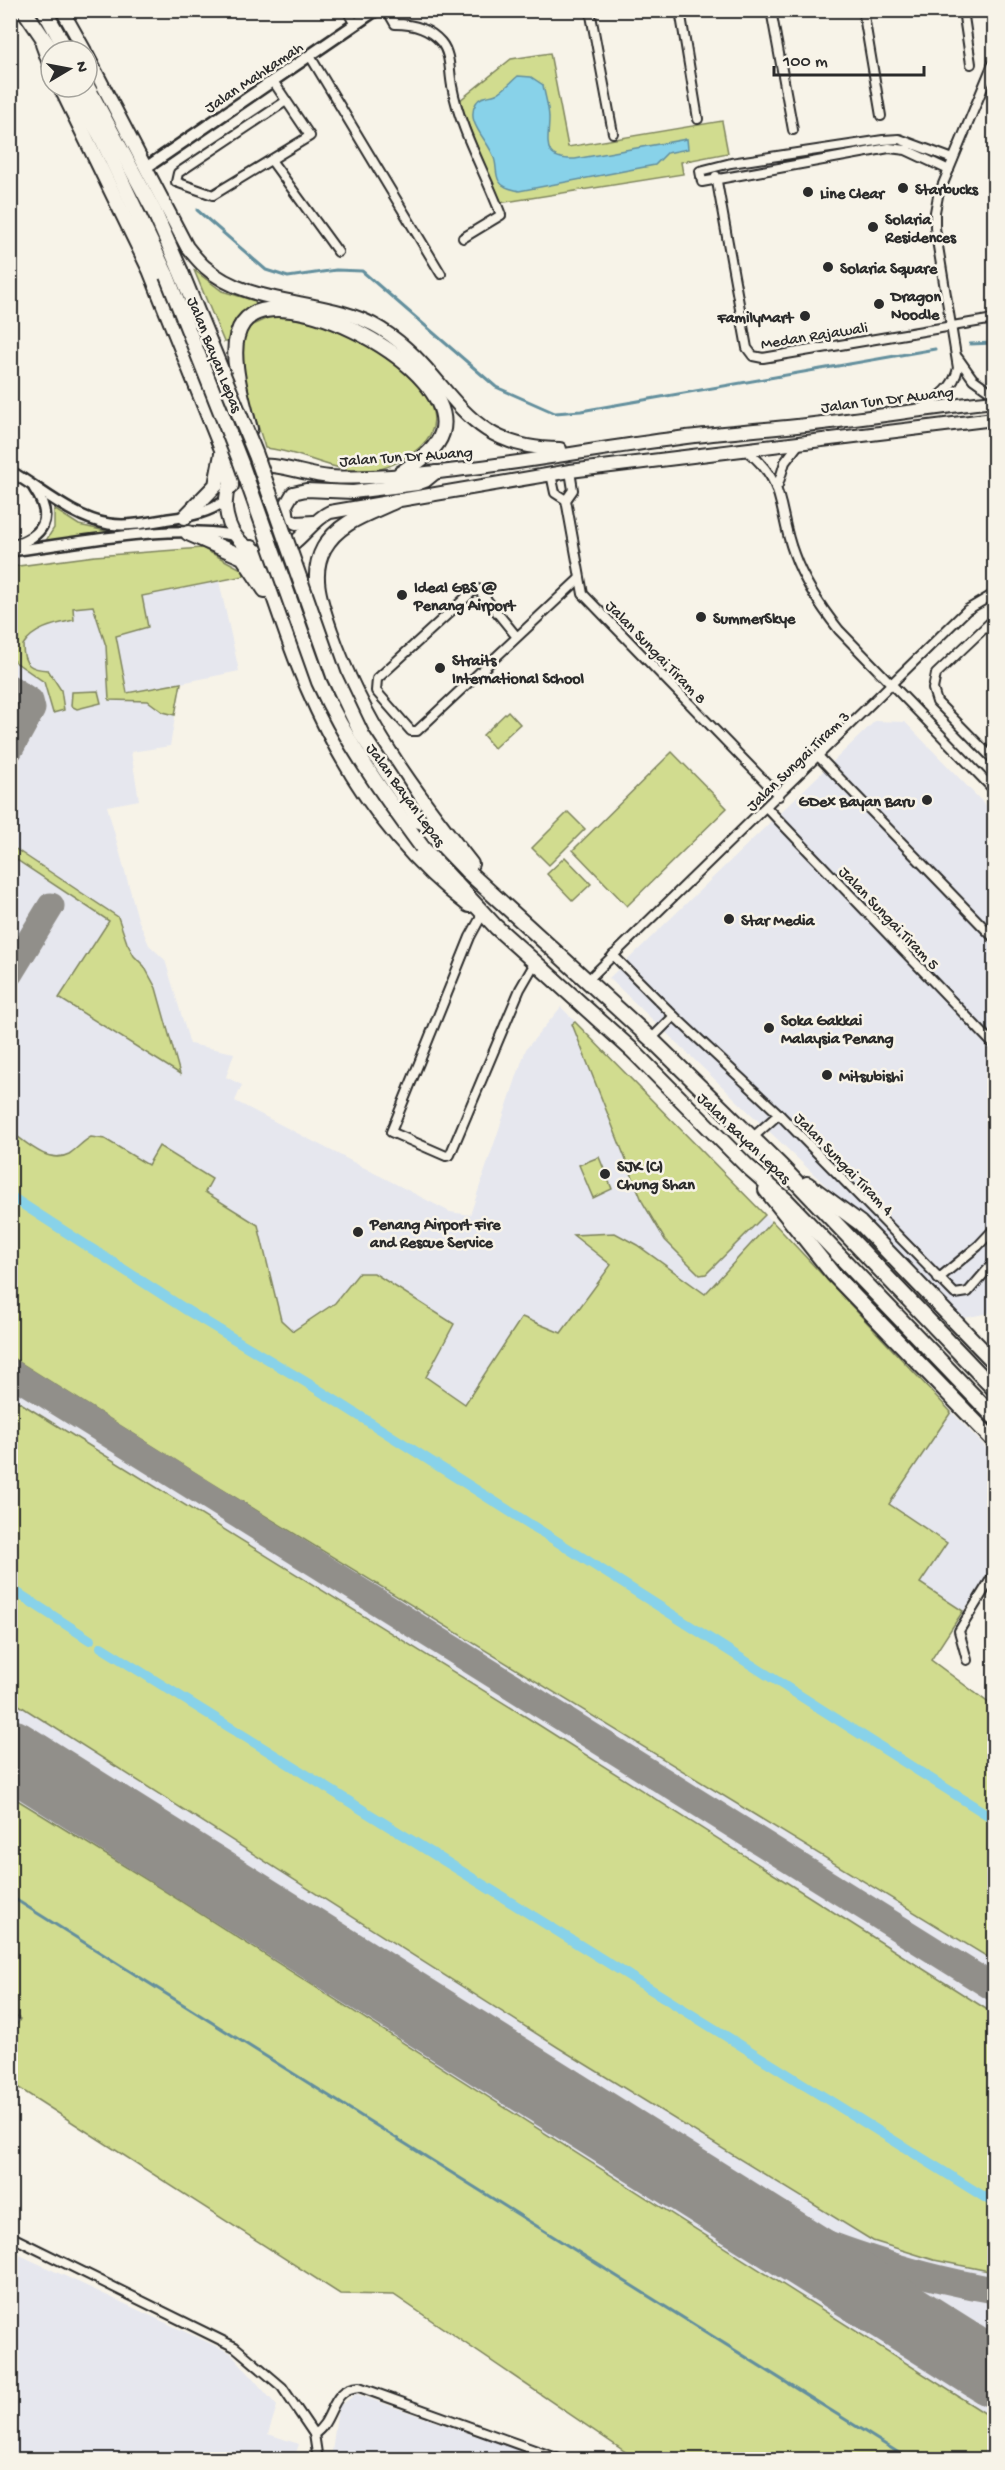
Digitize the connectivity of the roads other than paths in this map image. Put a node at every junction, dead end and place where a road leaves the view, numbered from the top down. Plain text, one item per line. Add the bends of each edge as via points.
1 (24, 10) edge
2 (44, 10) edge
3 (62, 10) edge
4 (347, 10) edge
5 (376, 10) edge
6 (387, 10) edge
7 (590, 10) edge
8 (680, 10) edge
9 (771, 10) edge
10 (863, 10) edge
11 (963, 10) edge
12 (355, 25) junction
13 (39, 34) junction
14 (41, 39) edge
15 (43, 39) edge
16 (60, 39) edge
17 (78, 39) edge
18 (310, 56) junction
19 (994, 61) edge
20 (971, 64) dead end
21 (99, 77) edge
22 (273, 81) junction
23 (67, 99) edge
24 (80, 99) edge
25 (94, 99) edge
26 (286, 101) junction
27 (881, 116) dead end
28 (698, 119) dead end
29 (793, 130) dead end
30 (613, 133) dead end
31 (953, 159) junction
32 (271, 160) junction
33 (147, 167) junction
34 (715, 167) junction
35 (949, 170) junction
36 (717, 179) junction
37 (463, 238) dead end
38 (338, 252) dead end
39 (174, 273) junction
40 (441, 274) dead end
41 (994, 319) edge
42 (952, 325) junction
43 (958, 357) junction
44 (994, 394) edge
45 (994, 400) edge
46 (916, 411) junction
47 (994, 419) edge
48 (798, 445) junction
49 (600, 449) junction
50 (223, 452) junction
51 (747, 452) junction
52 (256, 454) junction
53 (10, 471) edge
54 (570, 471) junction
55 (436, 472) junction
56 (400, 474) junction
57 (551, 474) junction
58 (31, 483) junction
59 (778, 485) junction
60 (231, 486) junction
61 (226, 500) junction
62 (566, 500) junction
63 (396, 501) junction
64 (185, 517) junction
65 (314, 522) junction
66 (188, 533) junction
67 (233, 535) junction
68 (252, 548) junction
69 (10, 549) edge
70 (579, 579) junction
71 (994, 594) edge
72 (281, 618) junction
73 (994, 619) edge
74 (517, 637) junction
75 (892, 685) junction
76 (819, 757) junction
77 (994, 760) edge
78 (994, 790) edge
79 (779, 796) junction
80 (767, 807) junction
81 (499, 900) junction
82 (482, 915) junction
83 (496, 927) junction
84 (994, 938) edge
85 (613, 954) junction
86 (535, 963) junction
87 (587, 981) junction
88 (674, 1016) junction
89 (651, 1039) junction
90 (994, 1045) edge
91 (779, 1114) junction
92 (752, 1138) junction
93 (747, 1166) junction
94 (782, 1166) junction
95 (994, 1228) edge
96 (994, 1262) edge
97 (938, 1279) junction
98 (994, 1361) edge
99 (994, 1389) edge
100 (994, 1417) edge
101 (994, 1442) edge
102 (994, 1574) edge
103 (967, 1660) dead end
104 (10, 2236) edge
105 (314, 2434) junction
106 (318, 2460) edge
107 (562, 2460) edge

1 - 13 highway
2 - 16 highway
3 - 17 main road
4 - 12 street
5 - 12 main road, Jalan Mahkamah
6 - 37 street via 396,24 418,26 433,35 447,52 452,87 465,127 501,214
7 - 30 street
8 - 28 street
9 - 29 street
10 - 27 street
11 - 20 street
12 - 18 main road, Jalan Mahkamah
13 - 14 highway
13 - 15 highway
18 - 22 main road, Jalan Mahkamah
18 - 40 street
19 - 31 street
21 - 33 main road
22 - 26 street
22 - 33 main road, Jalan Mahkamah
23 - 50 highway via 150,270
24 - 39 highway, Jalan Bayan Lepas
25 - 39 highway, Jalan Bayan Lepas via 139,180
26 - 32 street via 310,136
26 - 32 street via 178,173 176,182 213,195
31 - 34 street via 898,140 883,140
31 - 35 street
32 - 38 street
33 - 49 main road via 187,247 206,269 238,288 326,306 382,329 407,350 465,413 500,438 520,446
34 - 36 street, Medan Rajawali
34 - 36 street via 700,171 702,182
35 - 36 street via 906,150 889,148
35 - 42 street via 938,196 935,228
36 - 42 street, Medan Rajawali via 747,348 753,356 763,358
39 - 52 highway, Jalan Bayan Lepas, bridge
39 - 83 highway, Jalan Bayan Lepas, bridge via 324,693 373,781 422,847
41 - 42 street
42 - 43 street
43 - 44 street via 973,379
43 - 46 street via 956,378 948,389
45 - 46 main road, Jalan Tun Dr Awang
46 - 49 main road, Jalan Tun Dr Awang
47 - 48 main road, Jalan Tun Dr Awang
48 - 51 main road, Jalan Tun Dr Awang
48 - 59 street via 784,462
49 - 55 main road, Jalan Tun Dr Awang
50 - 60 highway
50 - 64 highway via 216,485
51 - 54 main road, Jalan Tun Dr Awang
51 - 59 street via 763,464
52 - 56 highway, bridge via 240,391 235,342 248,316 283,309 317,316 368,337 408,366 434,392 444,417 442,433 428,454
52 - 81 highway, Jalan Bayan Lepas, bridge via 303,594 348,707 419,821
53 - 58 street
54 - 57 main road, Jalan Tun Dr Awang
54 - 62 street, Jalan Sungai Tiram 8 via 573,490
55 - 56 main road, Jalan Tun Dr Awang
55 - 65 main road via 417,484 353,492 293,493 286,505 288,519 296,523
56 - 60 main road, Jalan Tun Dr Awang via 328,477 251,467 239,474
57 - 62 street, Jalan Sungai Tiram 8 via 555,494
57 - 63 main road, Jalan Tun Dr Awang
58 - 64 street via 92,520 135,524
58 - 69 street via 45,510 44,522 32,540
59 - 75 street via 785,524 806,583 838,630
60 - 61 main road, Jalan Tun Dr Awang
61 - 64 street via 216,508
61 - 67 main road, Jalan Tun Dr Awang
62 - 70 street, Jalan Sungai Tiram 8
63 - 65 main road, Jalan Tun Dr Awang via 330,512
63 - 81 highway via 351,521 334,535 319,560 317,590 342,663 373,729 411,788
65 - 68 main road, Jalan Tun Dr Awang via 290,547 270,552
66 - 67 street
66 - 69 street
66 - 72 highway via 243,557
67 - 68 main road
68 - 72 highway via 262,564
70 - 74 street
70 - 79 street, Jalan Sungai Tiram 8 via 583,594
71 - 75 street, Jalan Sungai Tiram 3 via 967,610
72 - 82 highway via 324,724 384,823 434,879
73 - 77 street via 936,674 933,689 937,702
74 - 74 street via 478,589 377,679 376,691 411,731 417,731
75 - 76 street, Jalan Sungai Tiram 3
75 - 78 street
76 - 79 street, Jalan Sungai Tiram 3
76 - 84 street
79 - 80 street, Jalan Sungai Tiram 3
80 - 85 street, Jalan Sungai Tiram 3
80 - 90 street, Jalan Sungai Tiram 5
81 - 87 highway, Jalan Bayan Lepas
82 - 83 highway
82 - 86 street via 391,1132 450,1155 520,989
83 - 86 highway, Jalan Bayan Lepas
85 - 87 street, Jalan Sungai Tiram 3
85 - 88 street
86 - 93 highway, Jalan Bayan Lepas via 632,1050
87 - 89 highway, Jalan Bayan Lepas
88 - 89 street
88 - 91 street, Jalan Sungai Tiram 4
89 - 92 highway, Jalan Bayan Lepas
91 - 92 street
91 - 97 street, Jalan Sungai Tiram 4
92 - 94 highway, Jalan Bayan Lepas
93 - 100 highway, Jalan Bayan Lepas via 787,1201
93 - 101 highway via 833,1274
94 - 98 highway via 860,1223
94 - 99 highway, Jalan Bayan Lepas
95 - 97 street
96 - 97 street, Jalan Sungai Tiram 4 via 962,1294 955,1294
102 - 103 street via 959,1631
104 - 105 street via 235,2347 282,2387
105 - 106 street
105 - 107 street via 321,2430 339,2395 359,2386

